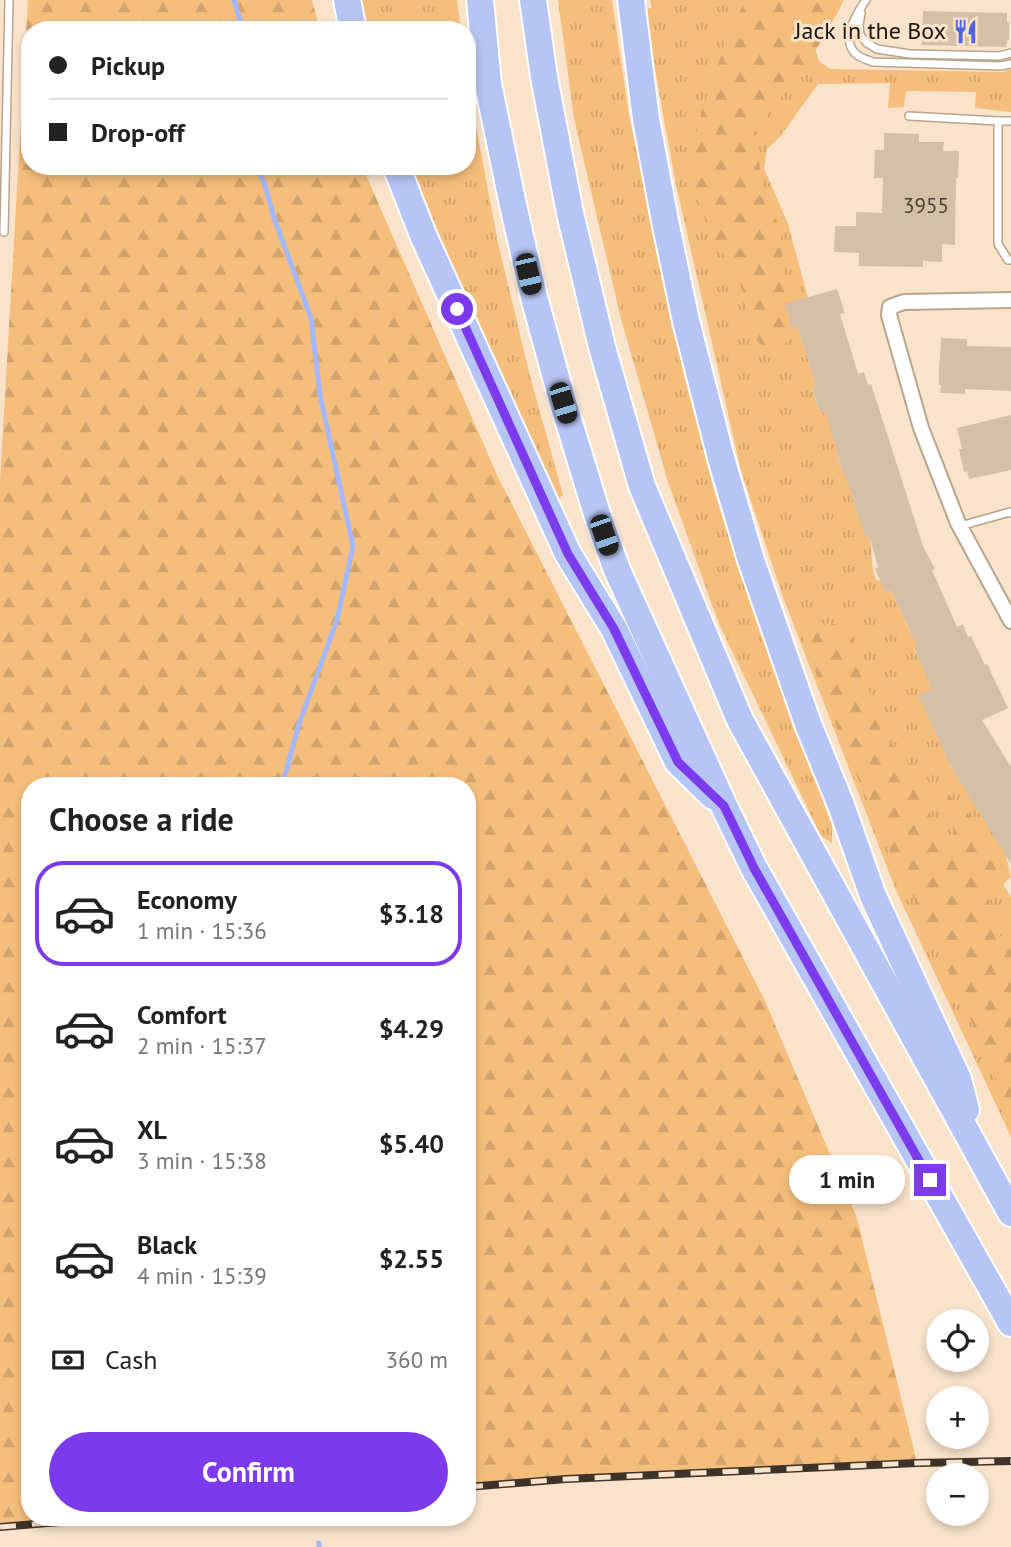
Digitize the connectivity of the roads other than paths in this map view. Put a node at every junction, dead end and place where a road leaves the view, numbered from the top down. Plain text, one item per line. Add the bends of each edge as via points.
1 (9, 0) edge
2 (480, 0) edge
3 (533, 0) edge
4 (634, 0) edge
5 (864, 3) edge
6 (1011, 53) edge
7 (1011, 64) edge
8 (909, 116) dead end
9 (998, 121) junction
10 (1011, 121) edge
11 (400, 175) edge
12 (4, 232) dead end
13 (1011, 260) edge
14 (1011, 300) edge
15 (1011, 513) edge
16 (960, 526) junction
17 (1011, 621) edge
18 (724, 806) junction
19 (974, 1145) junction
20 (1011, 1213) edge
21 (1011, 1323) edge

1 - 12 lane
2 - 18 highway via 488,84 510,192 563,403 617,570
3 - 19 highway via 570,213 642,486 740,720
4 - 19 highway via 646,119 665,221 721,458 751,560 873,896 958,1079
5 - 6 lane via 860,35 877,49 910,54
5 - 7 lane via 850,38 857,55 873,62
8 - 9 lane
9 - 10 lane
9 - 13 lane via 998,244
11 - 18 highway via 568,554 614,629 678,762
14 - 16 street via 890,307 921,428
15 - 16 lane
16 - 17 street
18 - 21 highway via 754,868
19 - 20 highway

